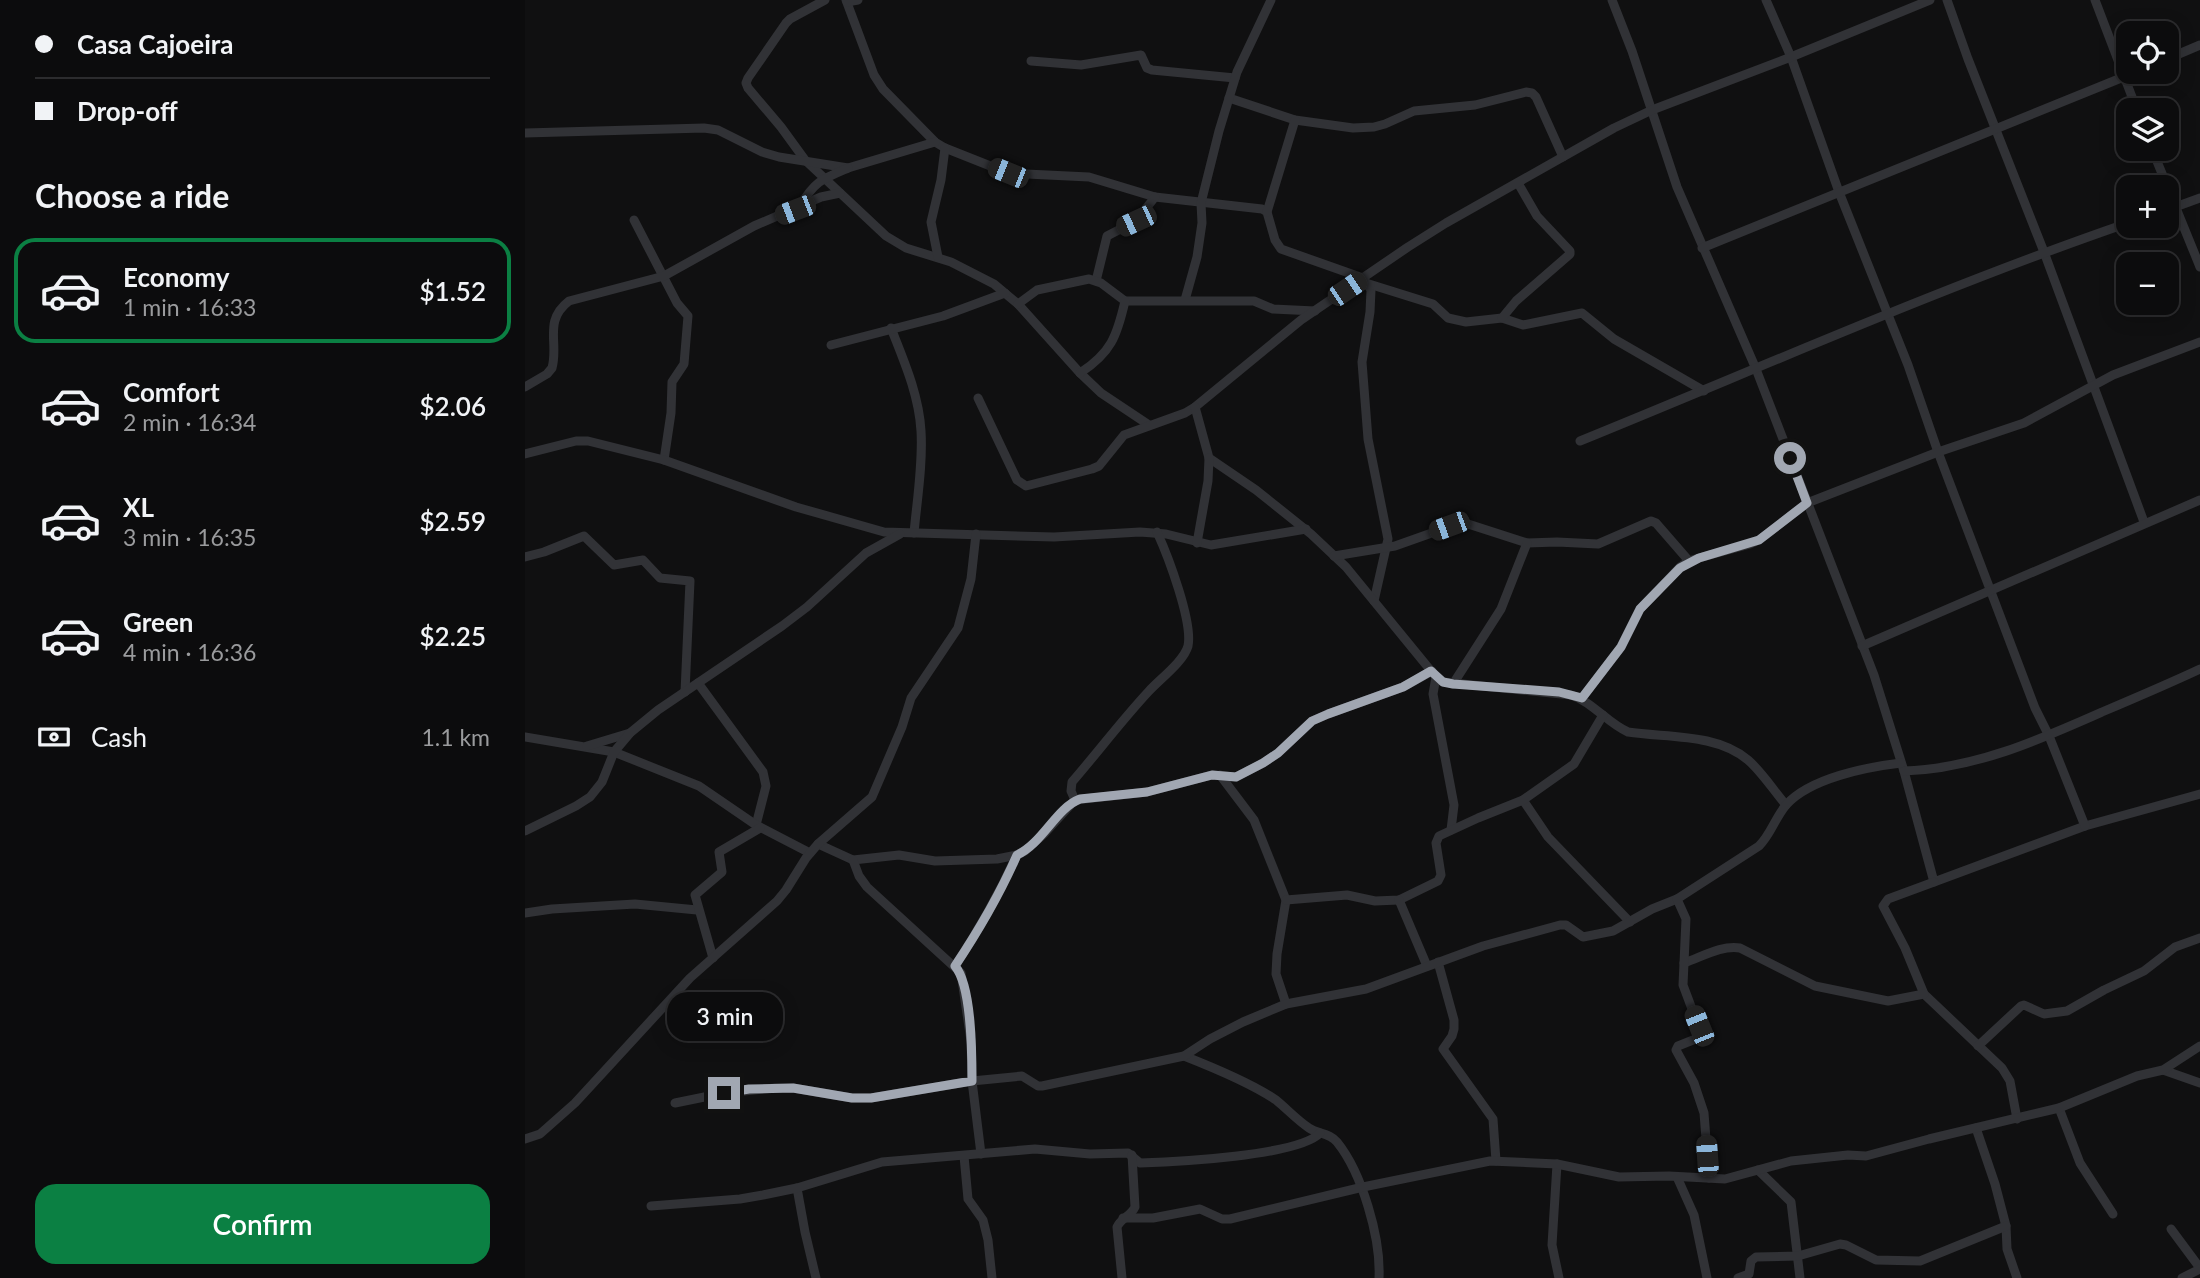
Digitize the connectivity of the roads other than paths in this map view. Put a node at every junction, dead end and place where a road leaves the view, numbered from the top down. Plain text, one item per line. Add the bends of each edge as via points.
1 (825, 0) edge
2 (857, 0) edge
3 (1271, 0) edge
4 (1612, 0) edge
5 (1766, 0) edge
6 (1930, 0) edge
7 (1948, 0) edge
8 (2095, 0) edge
9 (847, 1) edge
10 (2200, 45) edge
11 (2179, 54) edge
12 (2116, 56) edge
13 (1791, 57) junction
14 (1031, 61) dead end
15 (1235, 78) junction
16 (2116, 80) edge
17 (1229, 98) junction
18 (1652, 110) junction
19 (1295, 120) junction
20 (1996, 130) junction
21 (525, 133) edge
22 (935, 142) junction
23 (945, 148) junction
24 (1563, 157) junction
25 (805, 160) junction
26 (848, 169) junction
27 (825, 178) junction
28 (1518, 183) junction
29 (1839, 192) junction
30 (841, 193) junction
31 (1155, 197) junction
32 (2200, 198) edge
33 (1201, 203) junction
34 (2179, 205) edge
35 (799, 207) junction
36 (1268, 212) junction
37 (634, 220) dead end
38 (2179, 226) edge
39 (2116, 227) edge
40 (1702, 248) junction
41 (2044, 252) junction
42 (938, 257) junction
43 (2200, 267) edge
44 (664, 276) junction
45 (1096, 281) junction
46 (1366, 281) junction
47 (1005, 293) junction
48 (1185, 300) junction
49 (1125, 301) junction
50 (1018, 304) junction
51 (1315, 311) junction
52 (1888, 313) junction
53 (1502, 318) junction
54 (891, 328) junction
55 (2200, 342) edge
56 (831, 345) dead end
57 (1756, 369) junction
58 (1080, 373) junction
59 (2094, 385) junction
60 (525, 387) edge
61 (1704, 390) junction
62 (978, 398) dead end
63 (1195, 407) junction
64 (1149, 425) junction
65 (1580, 441) dead end
66 (1938, 452) junction
67 (525, 454) edge
68 (1209, 458) junction
69 (664, 460) junction
70 (2200, 500) edge
71 (1807, 503) junction
72 (2144, 522) junction
73 (1305, 530) junction
74 (1157, 532) junction
75 (902, 533) junction
76 (914, 533) junction
77 (976, 534) junction
78 (1197, 543) junction
79 (1527, 543) junction
80 (1387, 547) junction
81 (1334, 556) junction
82 (525, 557) edge
83 (1689, 561) junction
84 (1990, 591) junction
85 (1374, 601) junction
86 (1863, 646) junction
87 (2200, 669) edge
88 (1434, 674) junction
89 (698, 683) junction
90 (1453, 684) junction
91 (685, 692) junction
92 (1582, 698) junction
93 (1603, 715) junction
94 (630, 733) junction
95 (2049, 736) junction
96 (525, 737) edge
97 (585, 747) junction
98 (614, 752) junction
99 (1903, 766) junction
100 (1219, 774) junction
101 (2200, 794) edge
102 (1075, 800) junction
103 (1523, 800) junction
104 (1786, 805) junction
105 (2085, 826) junction
106 (758, 827) junction
107 (1451, 830) junction
108 (525, 831) edge
109 (818, 844) junction
110 (810, 853) junction
111 (1017, 855) junction
112 (853, 860) junction
113 (1934, 882) junction
114 (1677, 899) junction
115 (1286, 900) junction
116 (1399, 900) junction
117 (697, 910) junction
118 (525, 913) edge
119 (1630, 922) junction
120 (2200, 938) edge
121 (713, 958) junction
122 (1438, 962) junction
123 (1684, 963) junction
124 (955, 966) junction
125 (1427, 966) junction
126 (1924, 994) junction
127 (1286, 1004) junction
128 (1978, 1046) junction
129 (1196, 1048) junction
130 (2200, 1048) edge
131 (1184, 1056) junction
132 (1201, 1063) junction
133 (2163, 1070) junction
134 (972, 1081) junction
135 (2200, 1083) edge
136 (675, 1103) dead end
137 (2059, 1108) junction
138 (2017, 1119) junction
139 (1976, 1128) junction
140 (1320, 1133) junction
141 (525, 1139) edge
142 (981, 1154) junction
143 (1132, 1155) junction
144 (964, 1156) junction
145 (1496, 1161) junction
146 (1557, 1164) junction
147 (1758, 1170) junction
148 (1677, 1177) junction
149 (1709, 1178) junction
150 (1363, 1187) junction
151 (797, 1188) junction
152 (651, 1206) dead end
153 (2113, 1214) dead end
154 (1123, 1218) junction
155 (2006, 1226) junction
156 (2171, 1229) dead end
157 (1798, 1256) junction
158 (2200, 1268) edge
159 (817, 1278) edge
160 (992, 1278) edge
161 (1122, 1278) edge
162 (1379, 1278) edge
163 (1559, 1278) edge
164 (1707, 1278) edge
165 (1738, 1278) edge
166 (1800, 1278) edge
167 (2017, 1278) edge
168 (2182, 1278) edge

1 - 25 street via 786,23 746,82
2 - 9 street
3 - 15 street
4 - 18 street
5 - 13 street
6 - 13 street
7 - 20 street
8 - 12 street
9 - 22 street via 874,75
10 - 11 street
13 - 18 street
13 - 29 street
14 - 15 street via 1081,65 1141,55 1152,70
15 - 17 street
16 - 20 street
17 - 19 street
17 - 33 street
18 - 24 street
18 - 40 street
19 - 24 street via 1374,127 1414,110 1475,105 1526,92 1536,97
19 - 36 street
20 - 29 street
20 - 41 street
21 - 25 street via 703,128 762,152
22 - 23 street
22 - 26 street
23 - 31 street via 1008,173 1090,177
23 - 42 street via 931,222
24 - 28 street
25 - 26 street
25 - 27 street
26 - 27 street
27 - 30 street
27 - 35 street via 813,186
28 - 46 street via 1446,223
28 - 53 street via 1537,216 1570,254
29 - 40 street
29 - 52 street
30 - 35 street
30 - 42 street via 895,243
31 - 33 street
31 - 45 street via 1136,221 1107,236
32 - 34 street
33 - 36 street
33 - 48 street via 1197,257
35 - 44 street via 742,232
36 - 46 street via 1281,249
37 - 44 street
38 - 43 street
39 - 41 street
40 - 57 street
41 - 52 street
41 - 59 street
42 - 47 street
44 - 60 street via 564,304 554,320 552,368
44 - 69 street via 688,316 684,363 672,382
45 - 49 street
45 - 50 street via 1083,279 1037,290
46 - 51 street
46 - 53 street via 1433,304 1448,318 1467,322
46 - 80 street via 1371,290 1370,312 1362,362 1370,457
47 - 50 street
47 - 54 street via 943,316
48 - 49 street
48 - 51 street via 1254,301 1273,309
49 - 58 street via 1112,344
50 - 58 street
51 - 63 street
52 - 57 street
52 - 66 street
53 - 61 street via 1523,325 1582,313 1613,339
54 - 56 street
54 - 76 street via 911,377 921,433
55 - 59 street
57 - 61 street
57 - 71 street
58 - 64 street
59 - 66 street via 2024,423
59 - 72 street
61 - 65 street
62 - 64 street via 1017,480 1026,486 1099,466 1120,437
63 - 64 street
63 - 68 street
66 - 71 street
66 - 84 street
67 - 69 street via 576,441
68 - 73 street
68 - 78 street
69 - 75 street via 796,506
70 - 72 street
71 - 83 street via 1759,540
71 - 86 street
72 - 84 street
73 - 78 street via 1226,544
73 - 81 street
74 - 77 street via 1054,537
74 - 78 street
74 - 102 street via 1170,559 1183,609 1186,654 1072,782
75 - 76 street
75 - 89 street via 866,553 807,607
76 - 77 street
77 - 109 street via 971,579 958,628 911,698 872,797
79 - 80 street via 1465,523
79 - 83 street via 1598,544 1651,522
79 - 90 street via 1501,609
80 - 81 street
80 - 85 street
81 - 85 street
82 - 91 street via 583,536 614,565 640,559 660,578 690,580
83 - 92 street via 1640,609 1621,647
84 - 86 street
84 - 95 street
85 - 88 street
86 - 99 street
87 - 95 street
88 - 90 street
88 - 100 street via 1312,721 1278,753 1236,777
88 - 107 street via 1433,694 1454,805
89 - 91 street
89 - 106 street via 763,772 766,786
90 - 92 street
91 - 94 street
92 - 93 street
93 - 103 street via 1574,764
93 - 104 street via 1628,732 1713,742 1731,749 1749,761
94 - 97 street
94 - 98 street
95 - 99 street via 1969,763 1930,770
95 - 105 street
96 - 97 street
97 - 98 street
98 - 106 street via 699,786
98 - 108 street via 602,782 590,797
99 - 104 street via 1840,776 1810,788
99 - 113 street
100 - 102 street via 1147,792
100 - 115 street via 1254,820
101 - 105 street
102 - 111 street
103 - 107 street
103 - 119 street via 1548,837
104 - 114 street via 1759,846
105 - 113 street
106 - 110 street
106 - 117 street via 719,852 722,872 695,895
107 - 116 street via 1437,839 1440,878
109 - 110 street
109 - 112 street
110 - 121 street via 777,901
111 - 112 street via 935,861 899,855
111 - 124 street via 983,924
112 - 124 street via 867,887
113 - 126 street via 1888,899 1883,906
114 - 119 street
114 - 123 street via 1686,919
115 - 116 street via 1347,895
115 - 127 street via 1276,974
116 - 125 street
117 - 118 street via 635,904
117 - 121 street
119 - 122 street via 1613,932 1583,937 1560,925
120 - 128 street via 2175,947 2144,971 2067,1011 2044,1014 2021,1006
121 - 141 street via 665,1003 575,1103 540,1134
122 - 125 street
122 - 145 street via 1454,1020 1454,1030 1443,1049 1493,1119
123 - 126 street via 1733,947 1815,986 1888,1001
123 - 149 street via 1683,985 1701,1033 1676,1050 1704,1113
124 - 134 street via 963,978
125 - 127 street via 1366,989
126 - 128 street
127 - 129 street
128 - 138 street via 2010,1081
129 - 131 street
129 - 132 street
130 - 133 street
131 - 132 street
131 - 134 street via 1042,1086 1022,1076
132 - 140 street via 1274,1099
133 - 135 street
133 - 137 street
134 - 136 street via 871,1098 775,1088
134 - 142 street
137 - 138 street
137 - 153 street via 2080,1163
138 - 139 street
139 - 147 street via 1866,1156 1791,1161
139 - 155 street
140 - 143 street via 1287,1147 1214,1159 1140,1163
140 - 150 street via 1336,1141
142 - 143 street via 1035,1149
142 - 144 street
143 - 154 street via 1135,1208
144 - 151 street via 882,1163
144 - 160 street via 968,1199 983,1220
145 - 146 street
145 - 150 street
146 - 148 street via 1619,1177
146 - 163 street via 1552,1245
147 - 149 street via 1733,1178
147 - 157 street via 1791,1202
148 - 149 street
148 - 164 street via 1694,1215
150 - 154 street via 1230,1219 1200,1209
150 - 162 street via 1378,1250
151 - 152 street via 740,1199
151 - 159 street
154 - 161 street via 1117,1227
155 - 157 street via 1920,1261 1876,1260 1840,1244
155 - 167 street via 2007,1249
156 - 158 street
157 - 165 street via 1756,1257 1749,1274
157 - 166 street
158 - 168 street

